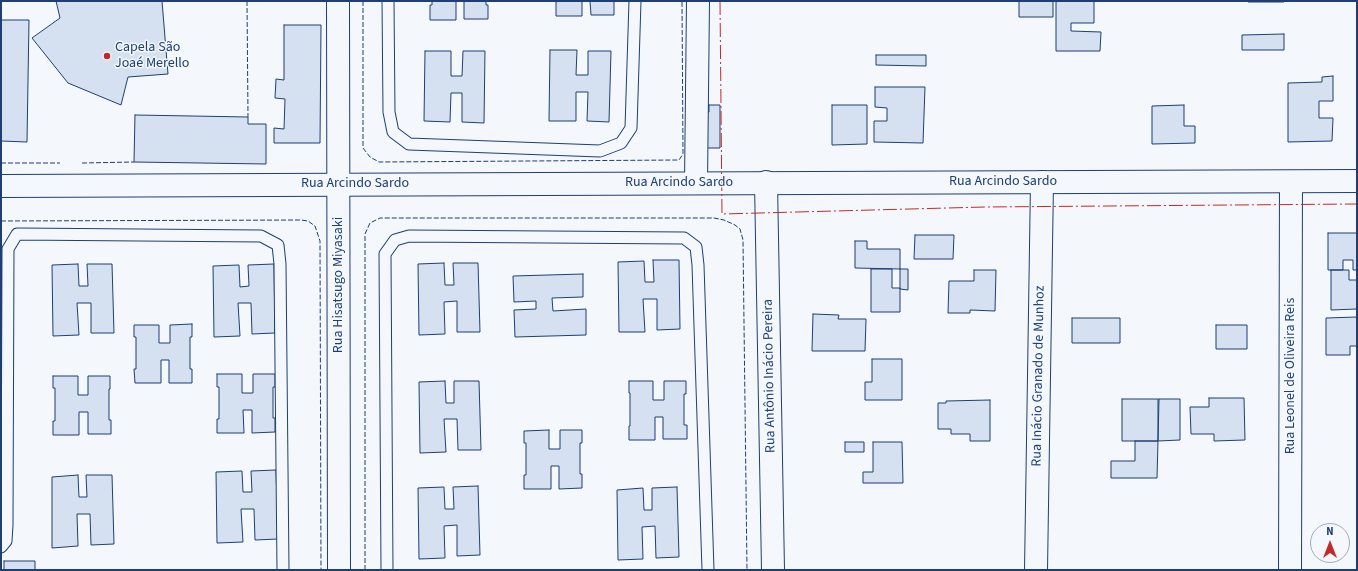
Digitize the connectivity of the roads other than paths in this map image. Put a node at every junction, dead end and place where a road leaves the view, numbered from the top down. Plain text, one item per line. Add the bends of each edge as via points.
1 (338, 1) edge
2 (388, 1) edge
3 (635, 1) edge
4 (698, 1) edge
5 (766, 182) junction
6 (1042, 182) junction
7 (1291, 182) junction
8 (1357, 182) edge
9 (696, 183) junction
10 (340, 184) junction
11 (1, 186) edge
12 (1, 547) edge
13 (283, 570) edge
14 (340, 570) edge
15 (387, 570) edge
16 (708, 570) edge
17 (774, 570) edge
18 (1036, 570) edge
19 (1290, 570) edge

1 - 10 street, Rua Hisatsugo Miyasaki
2 - 3 lane via 389,112 393,132 409,144 600,151 620,143 631,128
4 - 9 street
5 - 6 street, Rua Arcindo Sardo
5 - 9 street, Rua Arcindo Sardo
5 - 17 street, Rua Antônio Inácio Pereira
6 - 7 street, Rua Arcindo Sardo
6 - 18 street, Rua Inácio Granado de Munhoz
7 - 8 street, Rua Arcindo Sardo
7 - 19 street, Rua Leonel de Oliveira Reis
9 - 10 street, Rua Arcindo Sardo
10 - 11 street, Rua Arcindo Sardo
10 - 14 street, Rua Hisatsugo Miyasaki
12 - 13 lane via 6,540 8,525 8,249 17,234 261,236 278,245 280,264
15 - 16 lane via 385,254 395,240 409,236 684,238 696,248

